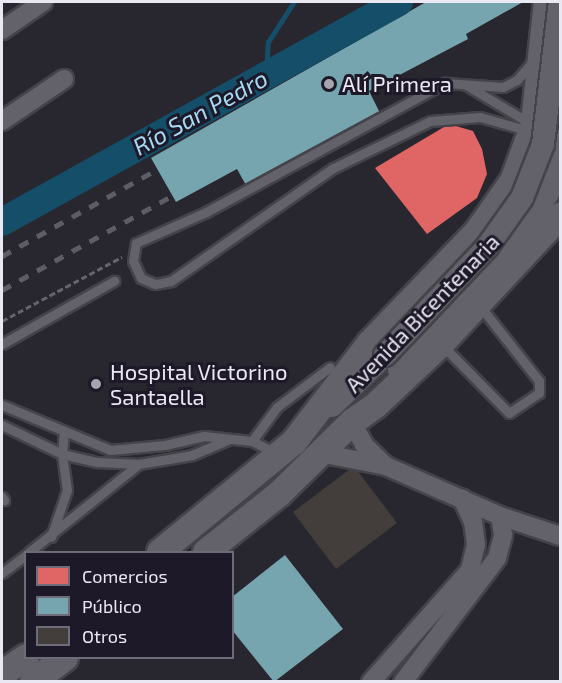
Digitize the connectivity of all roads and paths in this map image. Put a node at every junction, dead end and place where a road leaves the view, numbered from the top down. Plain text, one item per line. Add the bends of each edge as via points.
1 (44, 2) edge
2 (545, 2) edge
3 (560, 2) edge
4 (2, 30) edge
5 (539, 55) junction
6 (64, 80) dead end
7 (462, 83) junction
8 (2, 122) edge
9 (531, 132) junction
10 (561, 145) edge
11 (561, 155) edge
12 (557, 218) edge
13 (132, 261) junction
14 (114, 280) dead end
15 (478, 304) junction
16 (2, 321) edge
17 (2, 344) edge
18 (441, 344) junction
19 (391, 363) junction
20 (330, 367) dead end
21 (2, 405) edge
22 (354, 420) junction
23 (2, 425) edge
24 (64, 432) junction
25 (229, 440) junction
26 (252, 441) junction
27 (286, 448) junction
28 (320, 453) junction
29 (62, 454) junction
30 (139, 464) junction
31 (386, 466) junction
32 (462, 498) junction
33 (500, 516) junction
34 (561, 536) edge
35 (51, 537) junction
36 (30, 551) edge
37 (161, 551) edge
38 (207, 551) edge
39 (24, 556) edge
40 (2, 573) edge
41 (24, 658) edge
42 (62, 659) edge
43 (2, 674) edge
44 (33, 681) edge
45 (371, 681) edge
46 (403, 681) edge

1 - 4 street
2 - 5 street
3 - 19 street, Avenida Bicentenaria, bridge via 545,135 522,198 500,233
5 - 7 lane via 517,80 503,87
5 - 9 street
6 - 8 street
7 - 9 lane via 523,119
7 - 13 lane via 445,83 206,212 136,243
9 - 10 main road
9 - 13 lane via 480,117 430,121 333,168 171,281 155,284 141,278
9 - 27 main road via 513,181 478,231 370,343
11 - 19 street, Avenida Bicentenaria via 548,192 518,240
12 - 15 main road
13 - 16 path via 122,257 106,264
14 - 17 lane
15 - 18 main road
15 - 18 lane via 539,381 539,393 509,413
18 - 22 main road via 376,405
19 - 22 street, Avenida Bicentenaria
19 - 27 street, Avenida Bicentenaria
20 - 26 lane via 277,407
21 - 24 lane
22 - 28 main road, Avenida Bicentenaria
22 - 31 street via 369,451
23 - 29 lane
24 - 25 lane via 110,450 165,445 204,436
24 - 29 lane
25 - 26 lane
25 - 30 lane via 192,455
26 - 27 lane
27 - 37 main road, Avenida Bicentenaria
28 - 31 street
28 - 38 main road, Avenida Bicentenaria via 279,494
29 - 30 lane
29 - 35 lane via 67,489
30 - 35 lane
31 - 32 street
32 - 33 street
32 - 45 street via 473,522 476,545 470,570
33 - 34 street
33 - 46 street via 503,535 497,558
35 - 36 lane
39 - 40 lane
41 - 43 main road
42 - 44 main road

